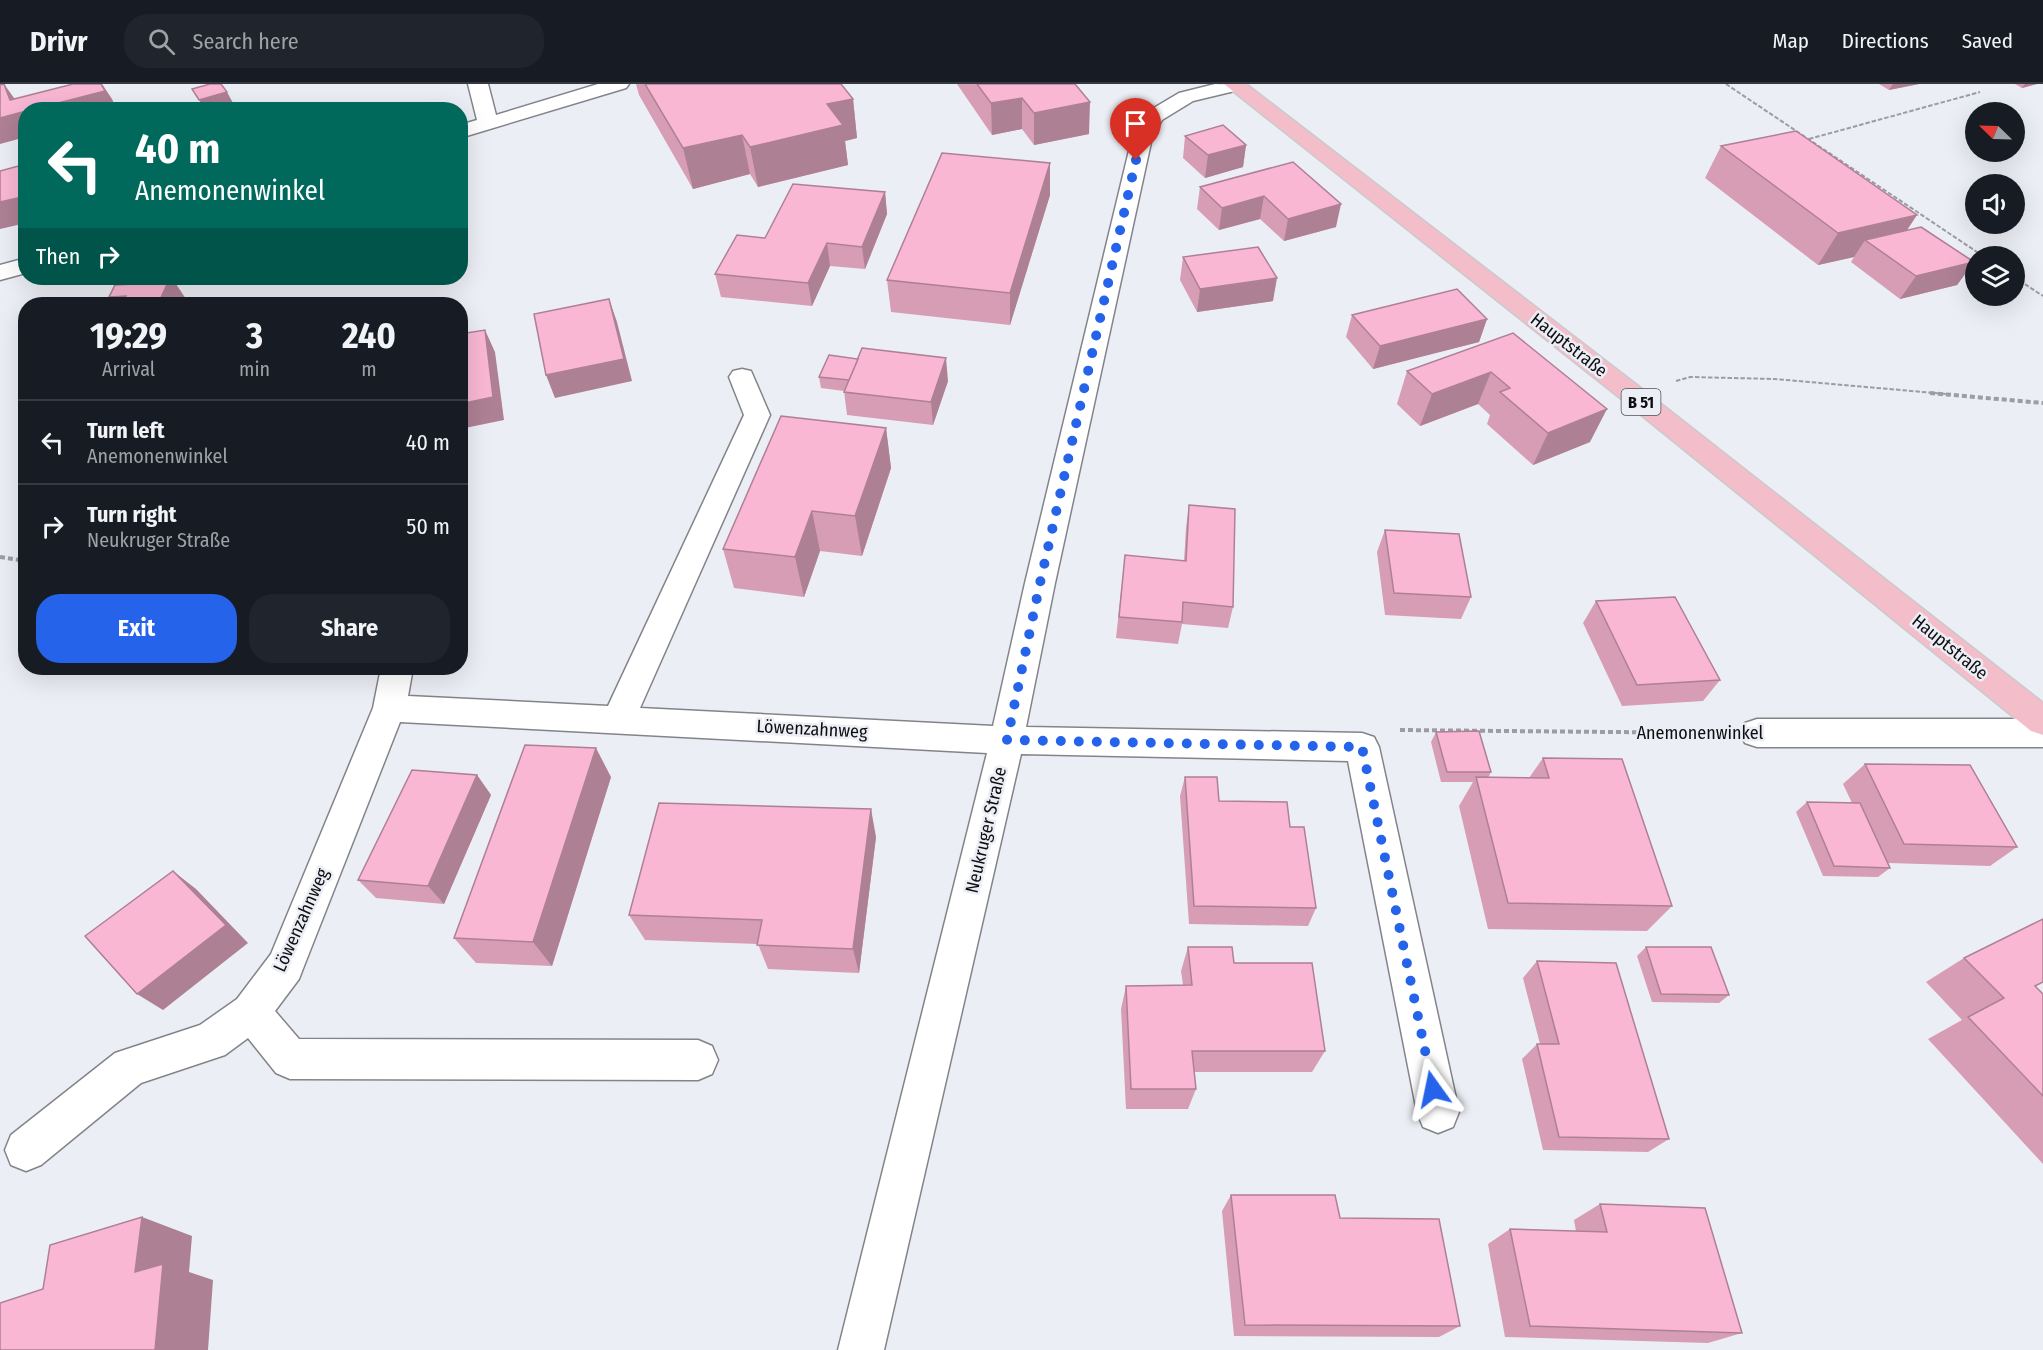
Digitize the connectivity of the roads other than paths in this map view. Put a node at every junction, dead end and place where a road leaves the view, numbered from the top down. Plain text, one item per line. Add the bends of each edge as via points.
1 (478, 84) edge
2 (619, 84) edge
3 (1235, 85) edge
4 (488, 124) junction
5 (468, 130) edge
6 (18, 267) edge
7 (0, 273) edge
8 (742, 377) dead end
9 (396, 675) edge
10 (389, 708) junction
11 (618, 718) junction
12 (2043, 722) edge
13 (1757, 733) road end
14 (2043, 733) edge
15 (1007, 740) junction
16 (251, 1012) junction
17 (698, 1060) dead end
18 (1438, 1112) dead end
19 (26, 1150) dead end
20 (861, 1350) edge

1 - 4 street
2 - 4 street
3 - 12 main road, Hauptstraße / B 51
3 - 15 street, Neukruger Straße via 1186,97 1154,116 1142,138
4 - 5 street
6 - 7 street
8 - 11 street via 757,415
9 - 10 street, Löwenzahnweg
10 - 11 street, Löwenzahnweg
10 - 16 street, Löwenzahnweg via 285,966
11 - 15 street, Löwenzahnweg
13 - 14 street, Anemonenwinkel
15 - 18 street via 1362,747
15 - 20 street, Neukruger Straße
16 - 17 street via 290,1059
16 - 19 street, Löwenzahnweg via 211,1041 129,1067

